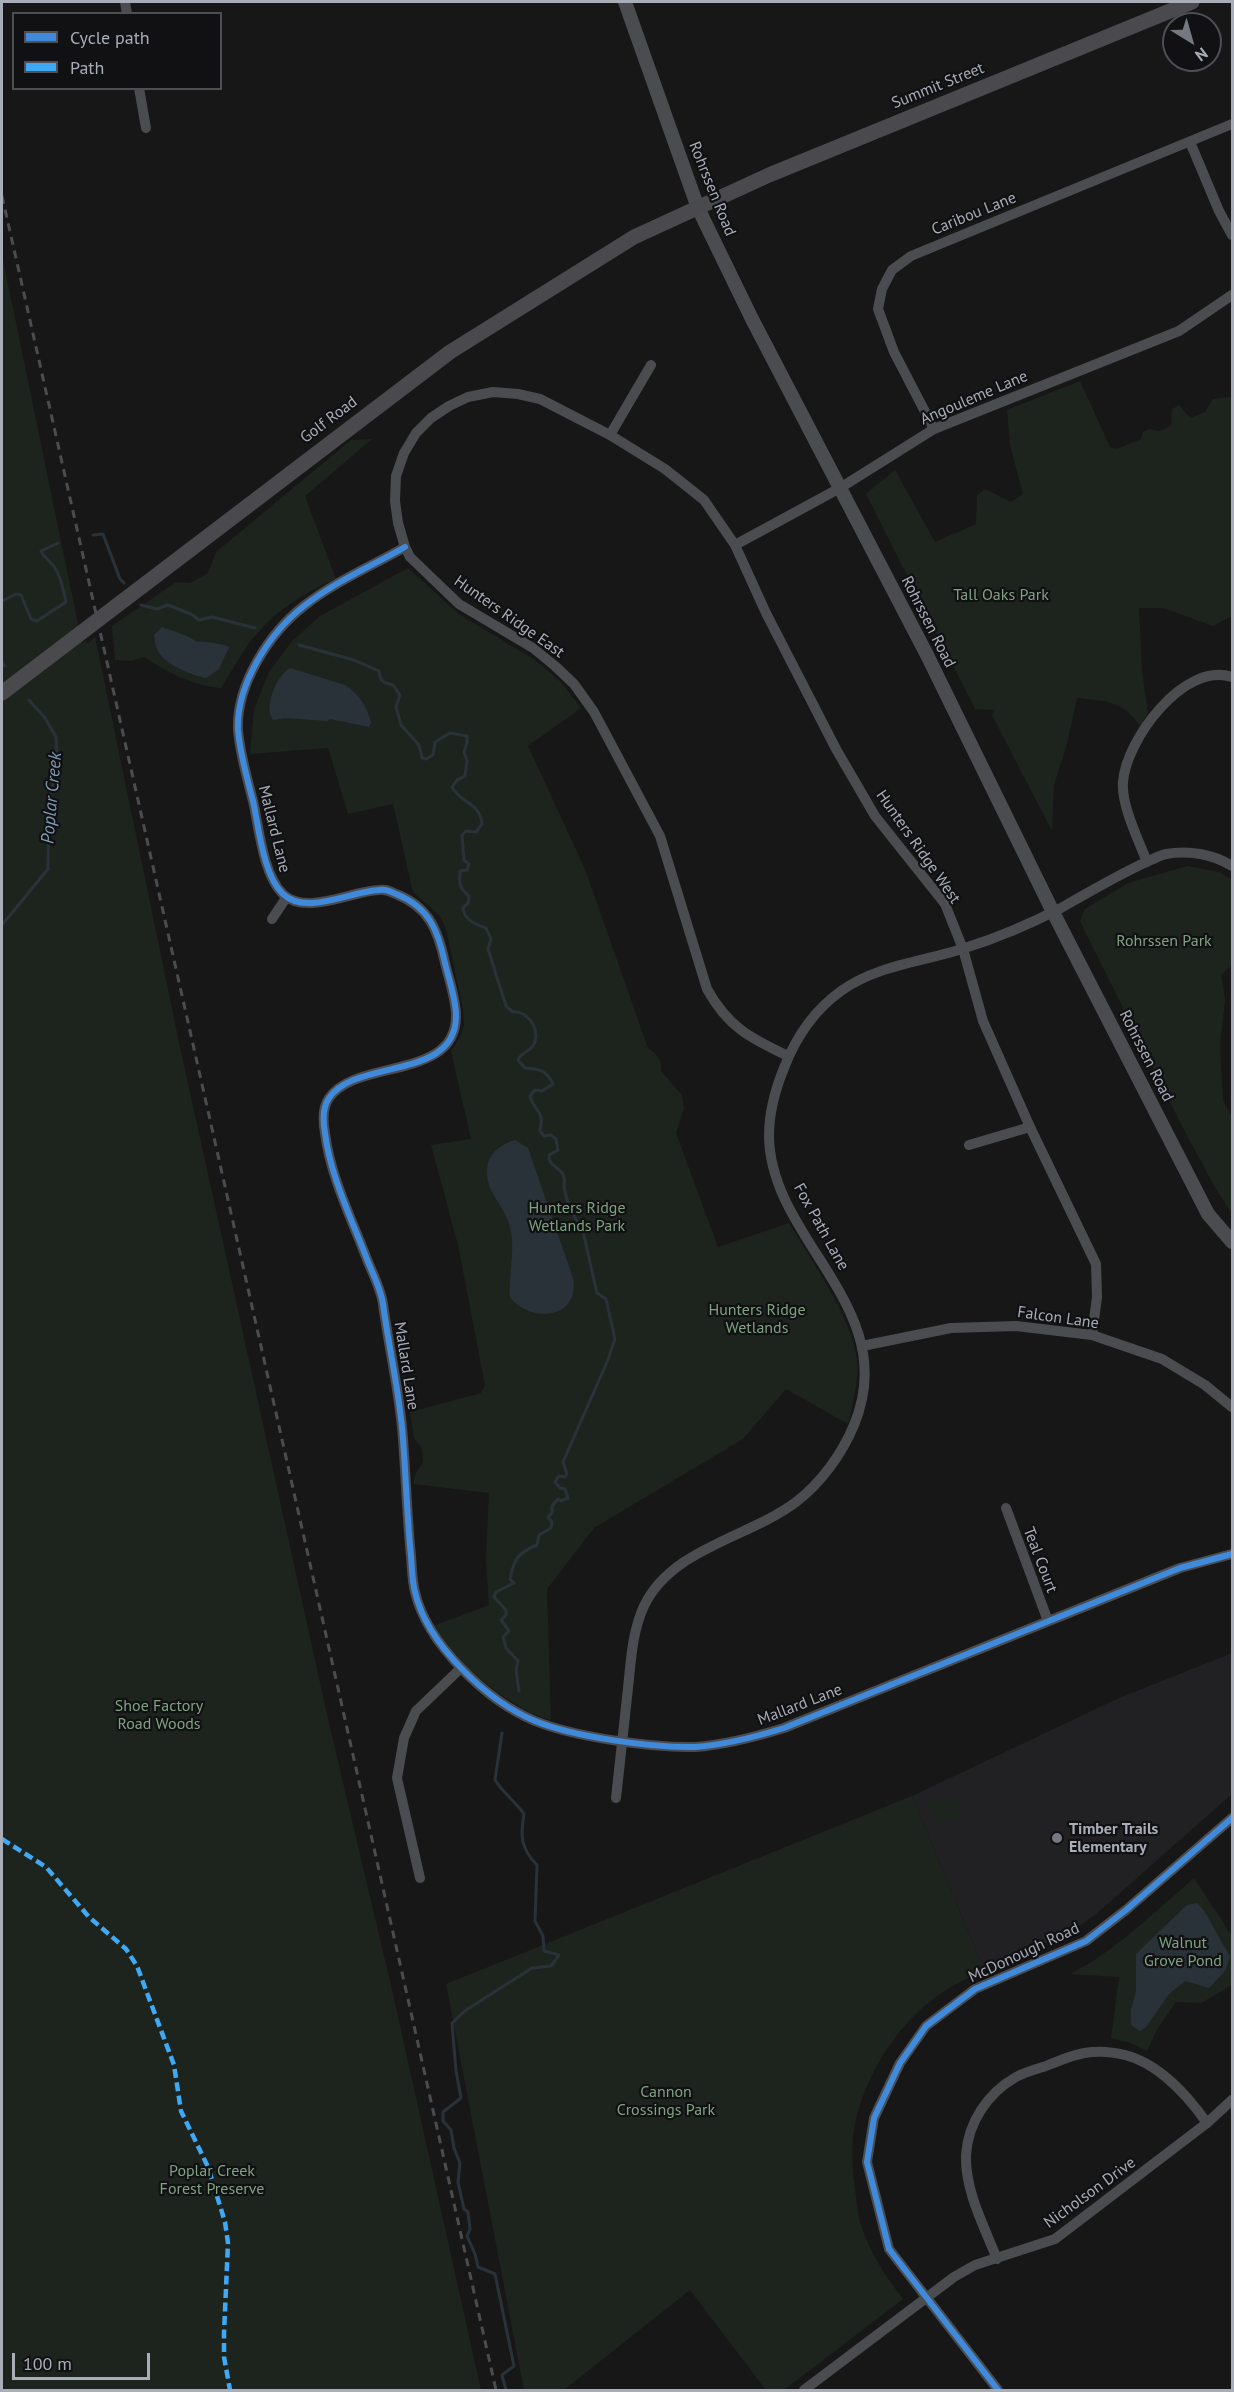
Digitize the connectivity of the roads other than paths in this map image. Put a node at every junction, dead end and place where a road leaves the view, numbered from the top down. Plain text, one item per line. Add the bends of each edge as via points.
1 (625, 2) edge
2 (1192, 2) edge
3 (140, 90) edge
4 (1233, 124) edge
5 (146, 128) dead end
6 (1190, 142) junction
7 (698, 208) junction
8 (1233, 235) edge
9 (1233, 295) edge
10 (651, 365) dead end
11 (934, 429) junction
12 (610, 435) junction
13 (840, 488) junction
14 (735, 545) junction
15 (405, 547) junction
16 (1233, 677) edge
17 (3, 692) edge
18 (1147, 862) junction
19 (1233, 866) edge
20 (286, 898) junction
21 (1053, 912) junction
22 (272, 919) dead end
23 (963, 949) junction
24 (788, 1056) junction
25 (1030, 1127) junction
26 (969, 1145) dead end
27 (1233, 1242) edge
28 (1092, 1335) junction
29 (862, 1346) junction
30 (1233, 1407) edge
31 (1006, 1509) dead end
32 (1233, 1554) edge
33 (1048, 1621) junction
34 (461, 1668) junction
35 (622, 1740) junction
36 (616, 1798) dead end
37 (1233, 1818) edge
38 (420, 1878) dead end
39 (1233, 2100) edge
40 (1207, 2123) junction
41 (997, 2259) junction
42 (927, 2298) junction
43 (804, 2391) edge
44 (998, 2391) edge

1 - 7 street, Rohrssen Road
2 - 7 main road, Summit Street via 769,175
3 - 5 street
4 - 6 street, Caribou Lane
6 - 8 street
6 - 11 street, Caribou Lane via 911,256 892,270 878,309 894,352
7 - 13 street, Rohrssen Road
7 - 17 main road, Golf Road via 634,237 450,352
9 - 11 street, Angouleme Lane via 1179,331
10 - 12 street
11 - 13 street, Angouleme Lane
12 - 14 street, Hunters Ridge West via 665,469 704,500
12 - 15 street, Hunters Ridge East via 540,399 518,394 493,392 448,406 416,433 396,476 395,501
13 - 14 street, Angouleme Lane
13 - 21 street, Rohrssen Road
14 - 23 street, Hunters Ridge West via 836,749 875,816 945,904
15 - 20 street, Mallard Lane via 299,610 271,642 246,682 239,706 242,753 269,873
15 - 24 street, Hunters Ridge East via 410,557 459,604 533,648 574,684 594,712 660,836 707,989 716,1006 740,1032
16 - 18 street via 1215,674 1199,679 1161,706 1127,763 1122,783 1125,801
18 - 19 street, Fox Path Lane via 1164,855 1191,852 1221,858
18 - 21 street, Fox Path Lane
20 - 22 street
20 - 34 street, Mallard Lane via 296,903 316,902 382,889 411,900 434,925 440,940 456,1013 454,1033 446,1046 418,1061 343,1084 323,1109 330,1160 382,1297 403,1433 415,1594 433,1634
21 - 23 street, Fox Path Lane
21 - 27 street, Rohrssen Road via 1208,1214
23 - 24 street, Fox Path Lane via 880,970 844,988 815,1013
23 - 25 street, Hunters Ridge West via 983,1021
24 - 29 street, Fox Path Lane via 772,1105 771,1156 791,1209 846,1302
25 - 26 street
25 - 28 street, Hunters Ridge West via 1096,1264
28 - 29 street, Falcon Lane via 1016,1326 951,1328
28 - 30 street, Falcon Lane via 1162,1359
29 - 35 street, Fox Path Lane via 865,1380 855,1424 825,1473 796,1502 669,1573 646,1603 635,1633
31 - 33 street, Teal Court
32 - 33 street, Mallard Lane via 1180,1569
33 - 35 street, Mallard Lane via 766,1734 697,1747
34 - 35 street, Mallard Lane via 497,1699 534,1721
34 - 38 street via 416,1711 404,1738 397,1778
35 - 36 street, Fox Path Lane
37 - 42 street, McDonough Road via 1086,1941 975,1989 926,2026 900,2063 874,2118 867,2162 890,2249
39 - 40 street, Nicholson Drive
40 - 41 street, Nicholson Drive via 1055,2239
40 - 41 street via 1187,2094 1161,2072 1127,2055 1095,2050 1016,2077 982,2108 971,2128 966,2154 970,2188
41 - 42 street, Nicholson Drive via 975,2265
42 - 43 street, Nicholson Drive
42 - 44 street, McDonough Road

